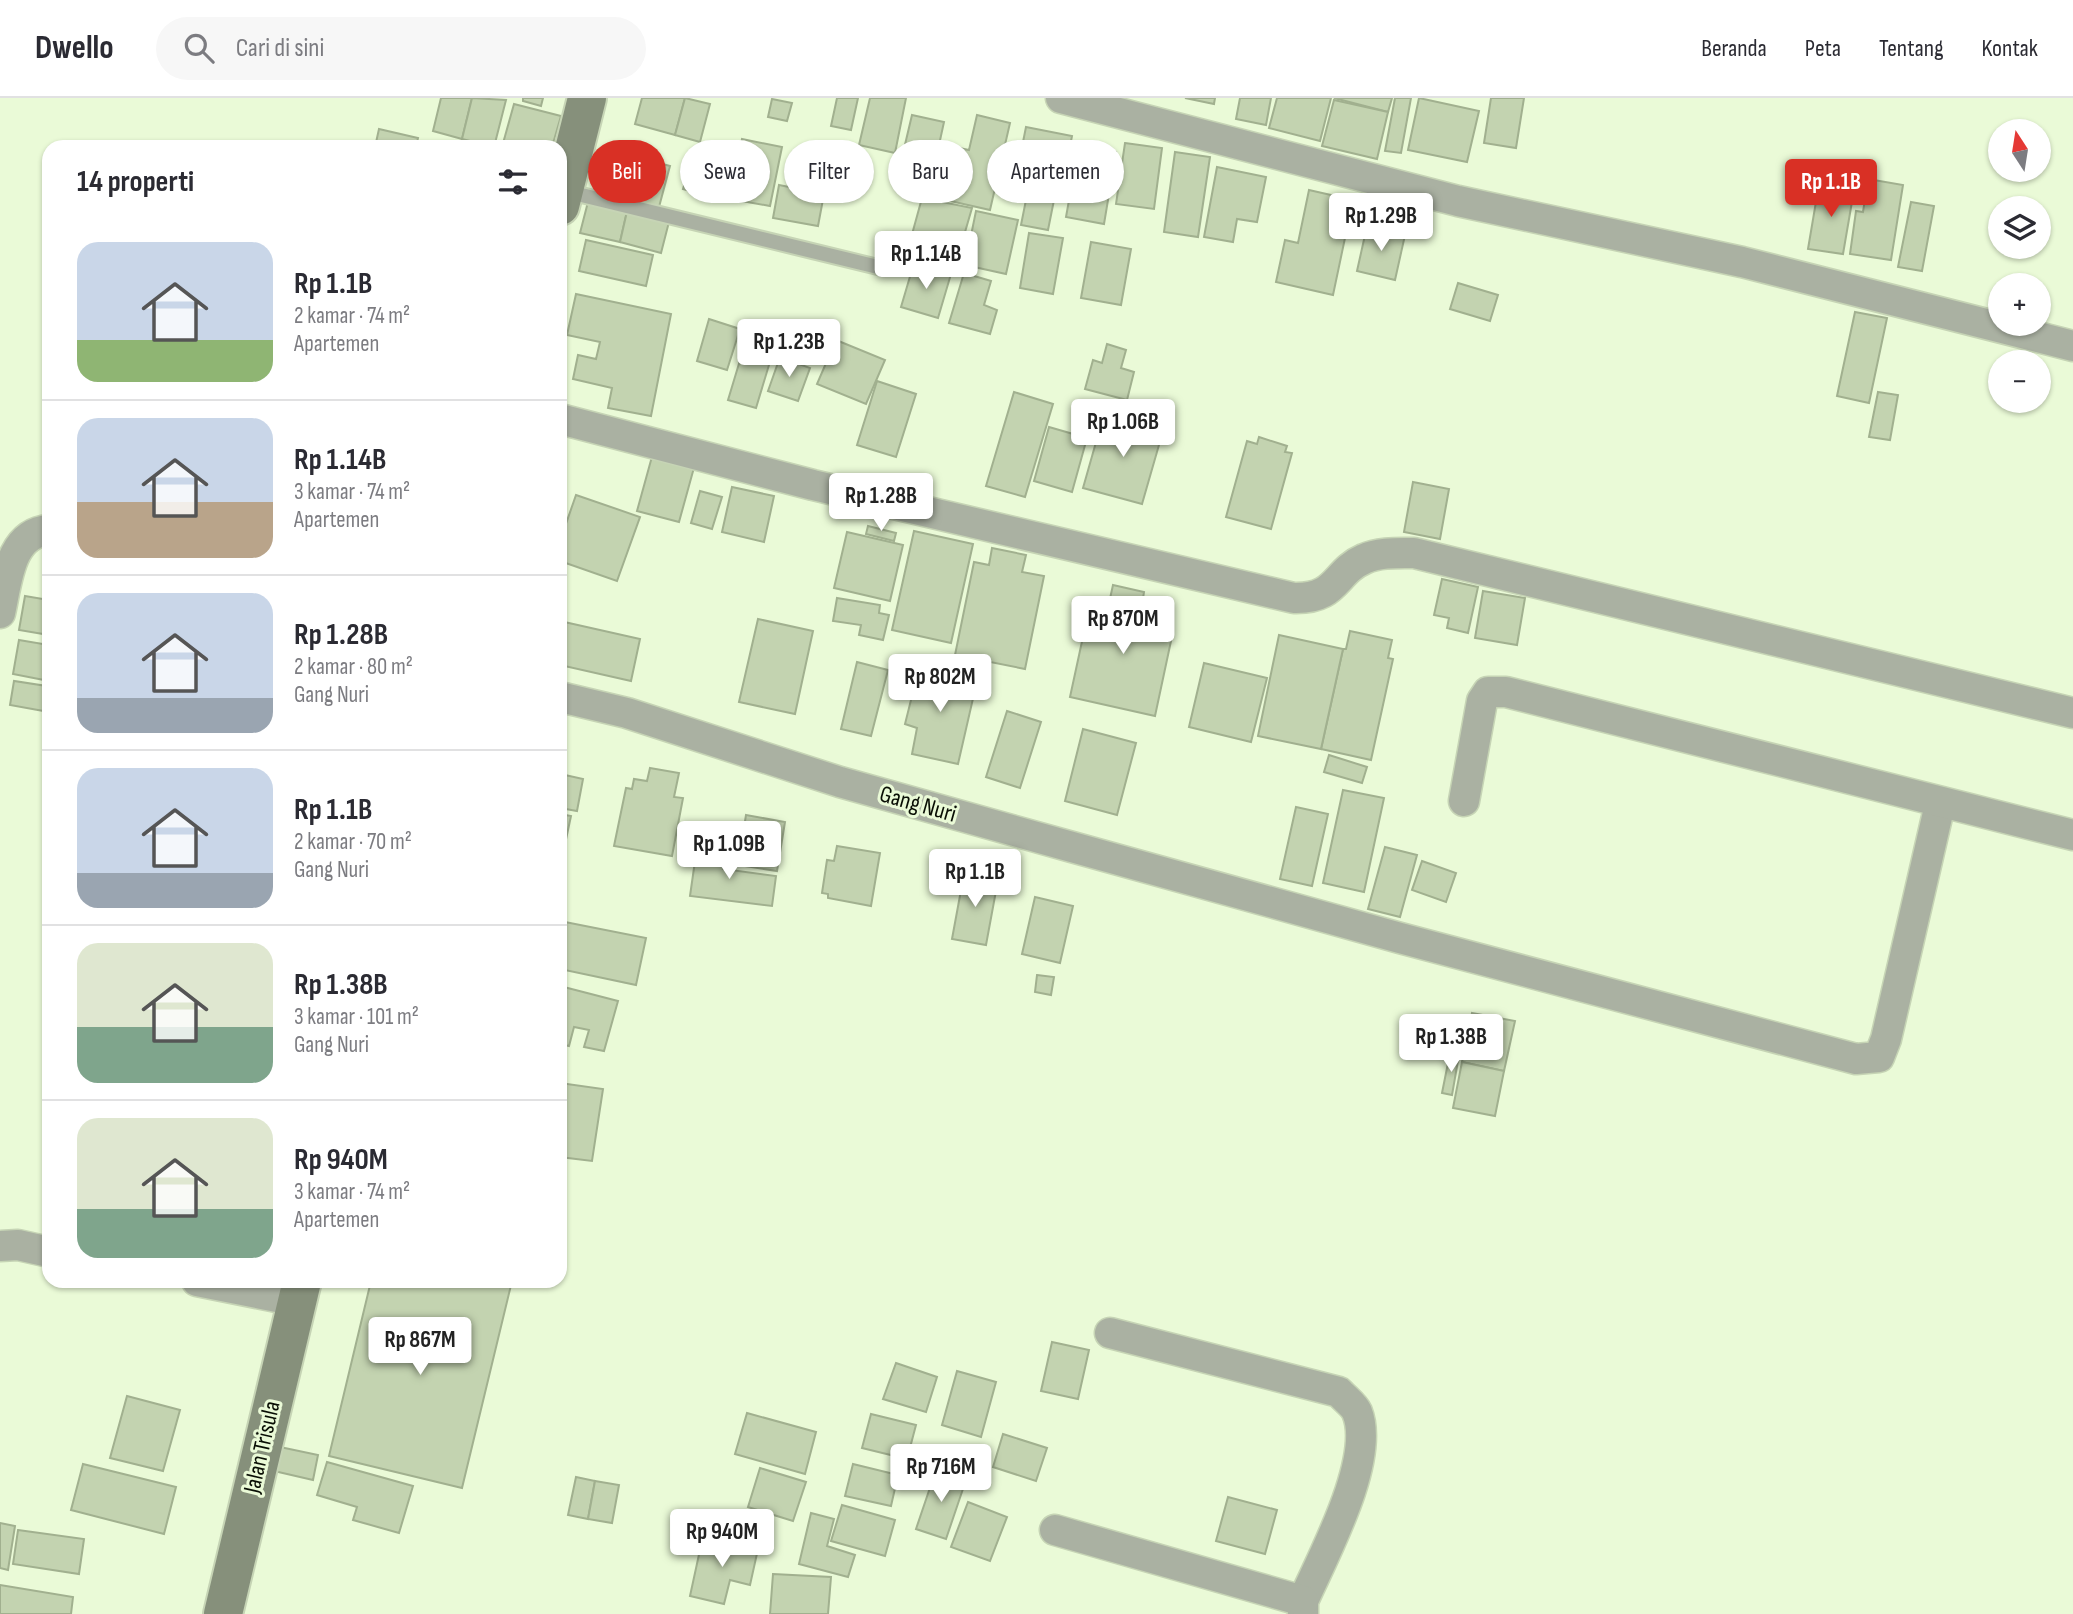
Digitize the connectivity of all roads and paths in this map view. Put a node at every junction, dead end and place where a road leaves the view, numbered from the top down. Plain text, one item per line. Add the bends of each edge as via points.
1 (587, 98) edge
2 (1061, 98) edge
3 (567, 178) edge
4 (567, 199) edge
5 (882, 268) dead end
6 (2073, 346) edge
7 (567, 421) edge
8 (42, 531) edge
9 (0, 613) edge
10 (567, 699) edge
11 (2073, 713) edge
12 (1464, 801) dead end
13 (1940, 804) junction
14 (2073, 835) edge
15 (0, 1246) edge
16 (42, 1250) edge
17 (269, 1288) edge
18 (300, 1291) edge
19 (1110, 1333) dead end
20 (1055, 1531) dead end
21 (1303, 1608) edge
22 (223, 1614) edge

1 - 3 street
2 - 6 street via 1458,201 1742,262
4 - 5 lane
7 - 11 street via 813,485 1294,598 1311,598 1332,588 1363,559 1414,554
8 - 9 street via 15,551
10 - 13 street, Gang Nuri via 627,713 840,782 1856,1059 1879,1057 1886,1039
12 - 13 street via 1482,701 1488,692 1506,692
13 - 14 street
15 - 16 street
17 - 18 street
18 - 22 street, Jalan Trisula
19 - 21 street via 1339,1392 1356,1410 1362,1437 1356,1476
20 - 21 street

